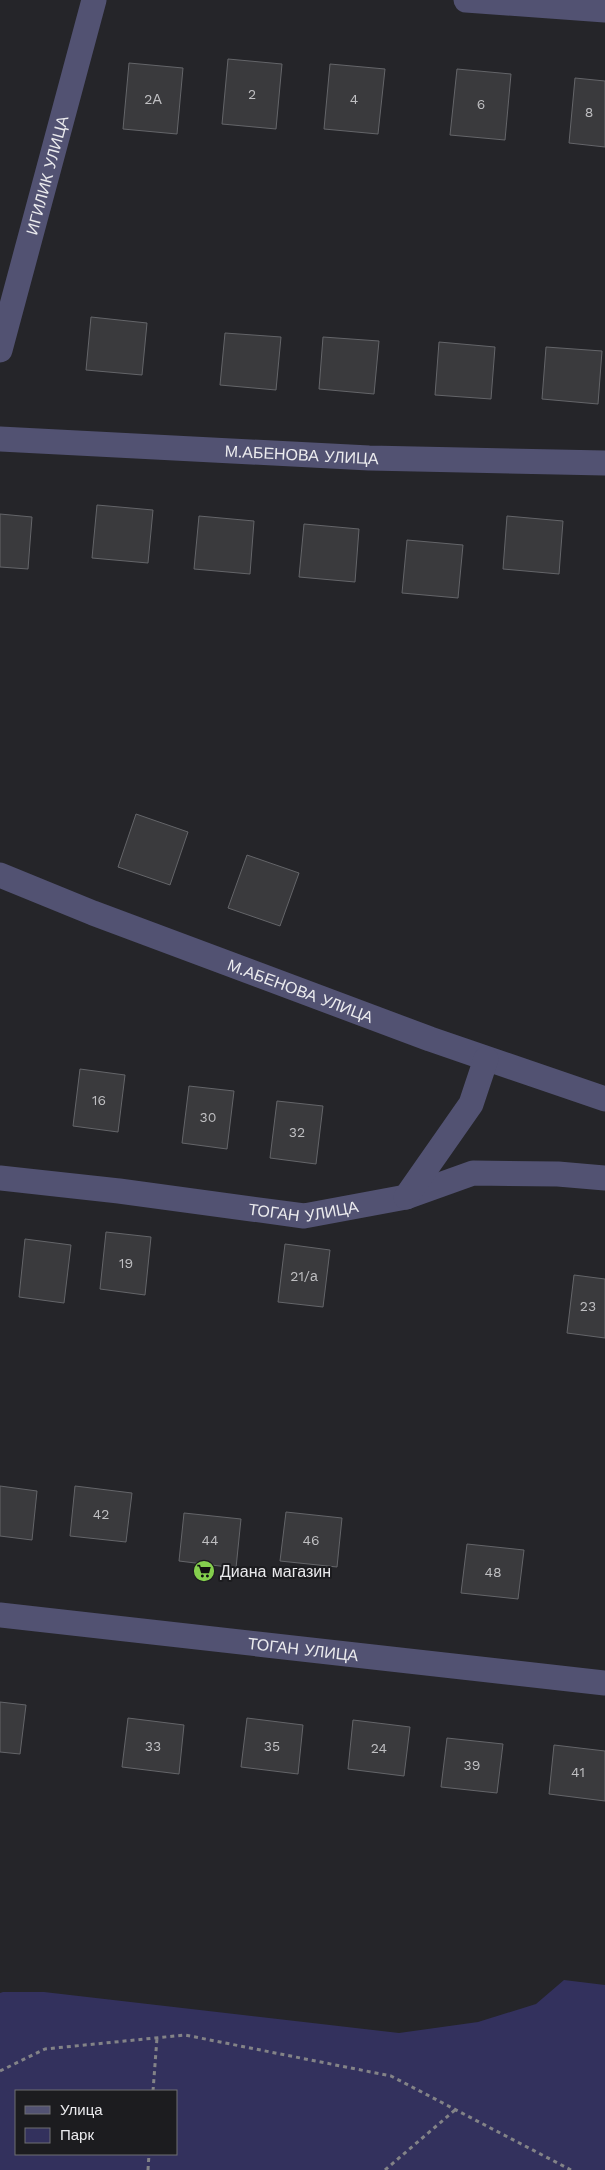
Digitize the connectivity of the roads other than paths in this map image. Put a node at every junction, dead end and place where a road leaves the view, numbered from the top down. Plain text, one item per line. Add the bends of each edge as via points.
1 (94, 0) edge
2 (466, 0) edge
3 (605, 10) edge
4 (0, 350) edge
5 (0, 440) edge
6 (605, 463) edge
7 (0, 875) edge
8 (486, 1059) junction
9 (605, 1098) edge
10 (0, 1178) edge
11 (605, 1178) edge
12 (406, 1197) junction
13 (0, 1614) edge
14 (605, 1683) edge

1 - 4 street, ИГИЛИК УЛИЦА
2 - 3 street
5 - 6 street, М.АБЕНОВА УЛИЦА via 349,457
7 - 8 street, М.АБЕНОВА УЛИЦА via 92,913
8 - 9 street, М.АБЕНОВА УЛИЦА
8 - 12 street via 471,1104
10 - 12 street, ТОГАН УЛИЦА via 304,1216
11 - 12 street, ТОГАН УЛИЦА via 473,1173
13 - 14 street, ТОГАН УЛИЦА

